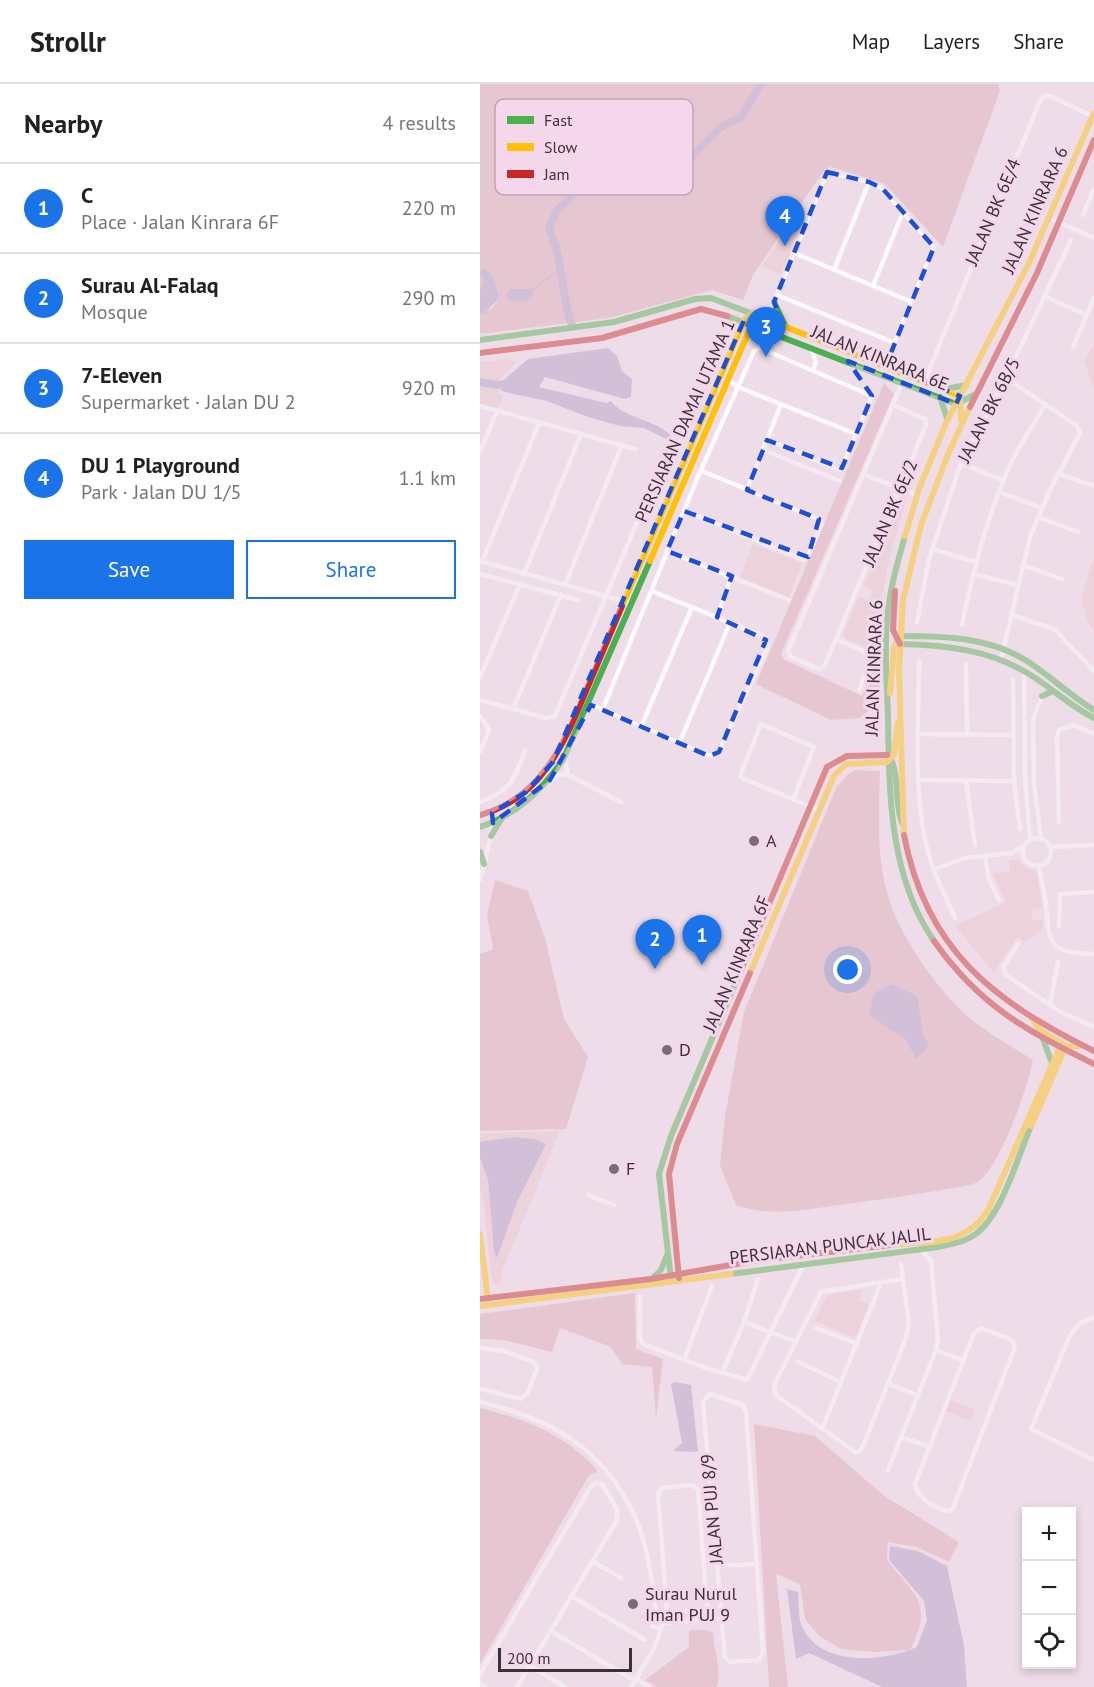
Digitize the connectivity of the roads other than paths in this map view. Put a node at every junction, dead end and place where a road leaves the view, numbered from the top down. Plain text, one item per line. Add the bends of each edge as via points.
1 (1094, 115) edge
2 (1094, 140) edge
3 (869, 182) junction
4 (1094, 189) edge
5 (903, 212) junction
6 (1083, 215) dead end
7 (1049, 218) junction
8 (1058, 222) junction
9 (1094, 238) edge
10 (1071, 240) dead end
11 (794, 253) junction
12 (834, 270) junction
13 (873, 286) junction
14 (1046, 297) junction
15 (1094, 298) edge
16 (775, 299) junction
17 (912, 302) junction
18 (752, 313) junction
19 (1087, 315) junction
20 (733, 316) junction
21 (767, 319) junction
22 (744, 321) junction
23 (752, 324) junction
24 (784, 326) junction
25 (764, 328) junction
26 (739, 331) junction
27 (747, 336) junction
28 (480, 340) edge
29 (895, 343) junction
30 (810, 346) junction
31 (1073, 347) dead end
32 (480, 352) edge
33 (830, 354) junction
34 (890, 354) junction
35 (816, 362) junction
36 (880, 363) junction
37 (892, 367) junction
38 (813, 370) junction
39 (730, 375) junction
40 (1006, 378) junction
41 (925, 380) junction
42 (902, 383) junction
43 (966, 385) junction
44 (738, 387) junction
45 (946, 390) junction
46 (723, 392) junction
47 (974, 395) junction
48 (940, 397) junction
49 (959, 401) junction
50 (781, 404) junction
51 (893, 405) junction
52 (1045, 405) junction
53 (480, 406) edge
54 (497, 411) junction
55 (947, 422) junction
56 (539, 423) junction
57 (960, 426) junction
58 (581, 434) junction
59 (856, 434) junction
60 (767, 440) junction
61 (622, 445) junction
62 (635, 449) dead end
63 (763, 450) junction
64 (480, 452) edge
65 (663, 459) dead end
66 (961, 463) junction
67 (702, 471) junction
68 (863, 474) junction
69 (1059, 474) junction
70 (840, 481) dead end
71 (1004, 481) junction
72 (1094, 486) edge
73 (900, 488) junction
74 (747, 490) junction
75 (999, 492) junction
76 (917, 495) junction
77 (1042, 508) junction
78 (684, 511) junction
79 (1038, 517) junction
80 (1078, 532) dead end
81 (932, 549) junction
82 (668, 551) junction
83 (481, 561) edge
84 (975, 562) junction
85 (1022, 565) junction
86 (896, 573) junction
87 (480, 574) edge
88 (524, 574) junction
89 (973, 574) junction
90 (732, 576) junction
91 (1062, 579) dead end
92 (520, 584) junction
93 (565, 585) junction
94 (1017, 585) junction
95 (651, 591) junction
96 (561, 595) junction
97 (606, 596) junction
98 (578, 600) dead end
99 (789, 600) dead end
100 (623, 601) junction
101 (633, 603) junction
102 (692, 607) junction
103 (1012, 615) junction
104 (717, 617) junction
105 (730, 622) junction
106 (901, 622) junction
107 (917, 622) dead end
108 (962, 625) dead end
109 (912, 636) junction
110 (836, 639) junction
111 (900, 640) junction
112 (912, 645) junction
113 (1004, 650) junction
114 (900, 656) junction
115 (1001, 659) junction
116 (919, 661) dead end
117 (966, 664) dead end
118 (1024, 670) junction
119 (1094, 672) edge
120 (1047, 676) junction
121 (480, 677) edge
122 (1013, 680) dead end
123 (1050, 689) junction
124 (859, 690) dead end
125 (1042, 696) joint
126 (480, 700) edge
127 (591, 705) junction
128 (888, 706) junction
129 (900, 707) junction
130 (513, 709) junction
131 (1094, 710) edge
132 (602, 711) junction
133 (480, 716) edge
134 (1094, 718) edge
135 (641, 727) junction
136 (967, 733) junction
137 (919, 734) junction
138 (1094, 734) edge
139 (1013, 735) junction
140 (679, 744) junction
141 (887, 745) junction
142 (525, 750) dead end
143 (480, 752) edge
144 (565, 758) junction
145 (873, 759) junction
146 (889, 759) junction
147 (568, 775) junction
148 (887, 777) junction
149 (550, 780) junction
150 (920, 780) junction
151 (966, 780) junction
152 (1014, 781) junction
153 (793, 800) junction
154 (480, 802) edge
155 (621, 802) dead end
156 (810, 807) junction
157 (819, 810) junction
158 (492, 813) junction
159 (480, 815) edge
160 (503, 818) junction
161 (1059, 822) dead end
162 (493, 823) junction
163 (480, 827) edge
164 (905, 827) junction
165 (1020, 829) dead end
166 (491, 836) junction
167 (1041, 838) junction
168 (1030, 840) junction
169 (1024, 845) junction
170 (1094, 845) edge
171 (975, 846) dead end
172 (1050, 847) junction
173 (480, 852) edge
174 (1012, 853) junction
175 (985, 856) junction
176 (1023, 857) junction
177 (484, 864) junction
178 (1039, 867) junction
179 (935, 869) junction
180 (480, 880) edge
181 (1094, 892) edge
182 (999, 900) dead end
183 (766, 914) junction
184 (774, 917) junction
185 (955, 918) dead end
186 (1059, 926) dead end
187 (1018, 944) dead end
188 (1094, 954) edge
189 (1058, 962) dead end
190 (1050, 1004) junction
191 (1032, 1018) junction
192 (720, 1020) junction
193 (728, 1023) junction
194 (1094, 1027) edge
195 (1042, 1038) junction
196 (1084, 1046) junction
197 (1063, 1047) junction
198 (1094, 1051) edge
199 (1075, 1054) junction
200 (1060, 1060) junction
201 (1052, 1064) junction
202 (1094, 1064) edge
203 (688, 1096) junction
204 (696, 1099) junction
205 (588, 1195) dead end
206 (614, 1205) dead end
207 (480, 1234) edge
208 (938, 1247) junction
209 (921, 1249) junction
210 (668, 1253) junction
211 (676, 1253) junction
212 (795, 1256) junction
213 (931, 1261) junction
214 (804, 1264) junction
215 (901, 1264) dead end
216 (783, 1266) junction
217 (697, 1270) junction
218 (679, 1274) junction
219 (671, 1275) junction
220 (651, 1279) junction
221 (758, 1279) dead end
222 (902, 1279) junction
223 (680, 1282) junction
224 (672, 1283) junction
225 (881, 1283) junction
226 (712, 1286) dead end
227 (791, 1291) junction
228 (640, 1297) dead end
229 (480, 1299) edge
230 (488, 1301) junction
231 (480, 1306) edge
232 (1094, 1317) edge
233 (744, 1322) junction
234 (816, 1328) dead end
235 (772, 1333) junction
236 (796, 1342) junction
237 (857, 1344) junction
238 (480, 1348) edge
239 (936, 1350) junction
240 (684, 1360) junction
241 (964, 1361) junction
242 (798, 1362) dead end
243 (722, 1373) junction
244 (842, 1382) junction
245 (889, 1384) junction
246 (480, 1389) edge
247 (917, 1395) junction
248 (480, 1402) edge
249 (822, 1429) junction
250 (900, 1437) junction
251 (929, 1446) junction
252 (1094, 1460) edge
253 (888, 1470) dead end
254 (592, 1561) junction
255 (757, 1564) junction
256 (717, 1566) junction
257 (621, 1578) dead end
258 (571, 1596) junction
259 (708, 1611) junction
260 (657, 1618) junction
261 (721, 1619) junction
262 (708, 1620) junction
263 (663, 1623) junction
264 (660, 1629) junction
265 (551, 1631) junction
266 (645, 1640) dead end
267 (530, 1666) junction
268 (480, 1674) edge
269 (635, 1680) junction
270 (480, 1683) edge
271 (486, 1687) edge
272 (518, 1687) edge
273 (565, 1687) edge
274 (631, 1687) edge
275 (650, 1687) edge

1 - 7 main road, JALAN KINRARA 6
1 - 41 street, JALAN BK 6E/4 via 1050,96 1040,101
2 - 8 main road, JALAN KINRARA 6
3 - 5 street via 882,188
3 - 11 street via 827,172
3 - 12 street
4 - 6 street
5 - 13 street
5 - 17 street via 934,247
7 - 8 street
7 - 43 main road, JALAN KINRARA 6
8 - 9 street
8 - 47 main road, JALAN KINRARA 6 via 1017,315
10 - 14 street, JALAN BK 6B/5
11 - 12 street
11 - 16 street
12 - 13 street
13 - 17 street
14 - 19 street
14 - 40 street, JALAN BK 6B/5
15 - 19 street
16 - 21 street
16 - 24 main road
16 - 29 street
17 - 29 street
18 - 21 main road, JALAN KINRARA 6E
18 - 22 main road, PERSIARAN DAMAI UTAMA 1
18 - 23 main road, PERSIARAN DAMAI UTAMA 1
18 - 28 main road, JALAN KINRARA 6E via 723,301 695,299 614,322
19 - 31 street
20 - 22 main road, JALAN KINRARA 6E
20 - 26 main road
20 - 32 main road, JALAN KINRARA 6E via 701,309 602,338
21 - 24 main road, JALAN KINRARA 6E
21 - 25 street
22 - 23 main road, JALAN KINRARA 6E
22 - 26 main road, PERSIARAN DAMAI UTAMA 1
23 - 25 main road, JALAN KINRARA 6E
23 - 27 main road, PERSIARAN DAMAI UTAMA 1
24 - 36 main road, JALAN KINRARA 6E
25 - 27 main road
25 - 30 main road, JALAN KINRARA 6E
26 - 100 main road, PERSIARAN DAMAI UTAMA 1
27 - 39 main road, PERSIARAN DAMAI UTAMA 1
29 - 34 street
30 - 33 main road, JALAN KINRARA 6E
30 - 35 street
33 - 35 street
33 - 42 main road, JALAN KINRARA 6E
34 - 36 street
34 - 37 street, JALAN KINRARA 6E
35 - 38 street
36 - 37 main road, JALAN KINRARA 6E
37 - 41 main road, JALAN KINRARA 6E
38 - 44 street via 759,348
38 - 59 street via 872,396
39 - 44 street
39 - 46 main road, PERSIARAN DAMAI UTAMA 1
40 - 52 street
40 - 66 street, JALAN BK 6B/5
41 - 45 main road, JALAN KINRARA 6E
42 - 48 main road, JALAN KINRARA 6E
42 - 51 street
43 - 45 main road
43 - 49 main road, JALAN KINRARA 6
44 - 46 street
44 - 50 street
44 - 67 street
45 - 49 main road, JALAN KINRARA 6E
46 - 101 main road, PERSIARAN DAMAI UTAMA 1
47 - 49 main road
47 - 57 main road, JALAN KINRARA 6
48 - 49 main road, JALAN KINRARA 6E
48 - 55 main road
49 - 55 main road, JALAN KINRARA 6
49 - 57 main road
50 - 59 street
50 - 60 street
51 - 68 street
51 - 73 street, JALAN BK 6E/2 via 926,422
52 - 69 street via 1076,425 1080,433
52 - 71 street
53 - 54 street
54 - 56 street
54 - 64 street
55 - 76 main road, JALAN KINRARA 6
56 - 58 street
56 - 83 street
57 - 106 main road, JALAN KINRARA 6 via 921,525 906,581
58 - 61 street
58 - 88 street
59 - 60 street via 839,470
60 - 63 street
61 - 62 street
61 - 93 street
63 - 70 street
63 - 74 street
65 - 97 street
66 - 71 street
66 - 81 street, JALAN BK 6B/5
67 - 74 street
67 - 78 street
68 - 73 street
68 - 110 street, JALAN BK 6E/2 via 788,654 823,669
69 - 72 street
69 - 77 street
71 - 75 street
73 - 76 street
73 - 110 street, JALAN BK 6E/2
74 - 78 street via 819,519 822,523 808,557 804,560
75 - 77 street
75 - 84 street
76 - 86 main road, JALAN KINRARA 6
77 - 79 street
78 - 82 street
79 - 80 street
79 - 85 street
81 - 84 street
81 - 107 street, JALAN BK 6B/5
82 - 90 street
82 - 95 street
83 - 88 street
84 - 89 street
85 - 91 street
85 - 94 street
86 - 111 main road via 892,621
86 - 128 main road, JALAN KINRARA 6 via 888,608
87 - 92 street
88 - 93 street
89 - 94 street
89 - 108 street
90 - 99 street
90 - 104 street
92 - 96 street
92 - 121 street
93 - 97 street
94 - 103 street
95 - 102 street
95 - 132 street
96 - 98 street
96 - 130 street
97 - 100 street
97 - 130 street via 555,716
100 - 101 street
100 - 158 main road, PERSIARAN DAMAI UTAMA 1 via 553,762 526,792
101 - 127 main road, PERSIARAN DAMAI UTAMA 1
102 - 104 street
102 - 135 street
103 - 113 street
103 - 119 street via 1054,630
104 - 105 street
105 - 140 street
105 - 140 street via 762,635 767,649 719,752 709,756
106 - 109 main road
106 - 111 main road, JALAN KINRARA 6
109 - 111 main road
109 - 113 main road via 975,641
110 - 124 street via 867,652 870,657
111 - 112 main road
111 - 114 main road, JALAN KINRARA 6
111 - 128 main road
112 - 114 main road
112 - 115 main road via 973,650
113 - 115 street
113 - 120 main road
114 - 129 main road, JALAN KINRARA 6
115 - 118 main road
116 - 137 street
117 - 136 street
118 - 123 main road
118 - 168 street
120 - 123 main road
120 - 131 main road
122 - 139 street
123 - 125 main road
123 - 134 main road
125 - 167 street via 1033,719 1034,783
126 - 130 street
127 - 132 street
127 - 144 main road, PERSIARAN DAMAI UTAMA 1
128 - 141 main road, JALAN KINRARA 6
129 - 146 main road
129 - 164 main road, JALAN KINRARA 6
132 - 135 street
133 - 143 street via 489,730
135 - 140 street
136 - 137 street
136 - 139 street
137 - 150 street
138 - 161 street via 1074,725 1059,730
139 - 152 street
141 - 145 main road
141 - 146 main road, JALAN KINRARA 6
142 - 154 street via 511,785
144 - 147 street
144 - 149 main road, PERSIARAN DAMAI UTAMA 1
145 - 146 main road, JALAN KINRARA 6F
145 - 148 main road
145 - 156 main road, JALAN KINRARA 6F via 847,755 833,761
145 - 157 main road, JALAN KINRARA 6F via 842,766
146 - 148 main road, JALAN KINRARA 6
146 - 164 main road via 897,810
147 - 149 street
147 - 155 street
148 - 195 main road, JALAN KINRARA 6 via 899,865 929,935 976,992
149 - 160 main road, PERSIARAN DAMAI UTAMA 1
150 - 151 street
150 - 179 street via 926,838
151 - 152 street
151 - 171 street
152 - 165 street
153 - 153 street via 740,776 761,724 814,747
153 - 156 street
156 - 157 street
156 - 183 main road, JALAN KINRARA 6F
157 - 184 main road, JALAN KINRARA 6F
158 - 159 main road
158 - 162 street
160 - 162 main road
160 - 166 main road
162 - 163 main road
162 - 166 street
164 - 191 main road, JALAN KINRARA 6 via 910,863 950,944 985,986
166 - 177 street
167 - 168 street
167 - 172 street
168 - 169 street
169 - 174 street
169 - 176 street
170 - 172 street
172 - 178 street via 1049,859
173 - 177 main road
174 - 175 street
174 - 176 street
175 - 179 street via 965,858
175 - 182 street via 989,879
176 - 178 street via 1028,864
177 - 180 street
178 - 188 street via 1051,942 1064,951
179 - 185 street
181 - 186 street via 1060,894
183 - 184 main road
183 - 192 main road, JALAN KINRARA 6F
184 - 193 main road, JALAN KINRARA 6F
187 - 190 street via 1002,971
189 - 190 street
190 - 194 street
191 - 196 main road, JALAN KINRARA 6
191 - 197 main road via 1040,1030
192 - 193 street
192 - 203 main road, JALAN KINRARA 6F
193 - 204 main road, JALAN KINRARA 6F
195 - 197 main road, JALAN KINRARA 6
195 - 201 main road
196 - 197 main road
196 - 198 main road
197 - 199 main road
197 - 200 main road, PERSIARAN PUNCAK JALIL
197 - 201 main road, PERSIARAN PUNCAK JALIL
199 - 200 main road
199 - 202 main road
200 - 208 main road, PERSIARAN PUNCAK JALIL via 988,1224 970,1239
201 - 212 main road, PERSIARAN PUNCAK JALIL via 989,1208 974,1230 957,1238
203 - 204 main road
203 - 210 main road, JALAN KINRARA 6F via 659,1174
204 - 211 main road, JALAN KINRARA 6F via 669,1174
205 - 206 street
207 - 230 main road
208 - 209 main road, PERSIARAN PUNCAK JALIL
208 - 213 street
209 - 213 street
209 - 214 main road, PERSIARAN PUNCAK JALIL
210 - 219 main road, JALAN KINRARA 6F
210 - 220 main road via 661,1270
211 - 217 main road via 683,1265
211 - 218 main road, JALAN KINRARA 6F
212 - 214 main road
212 - 217 main road, PERSIARAN PUNCAK JALIL
213 - 239 street via 938,1325
214 - 216 main road, PERSIARAN PUNCAK JALIL
214 - 227 street
215 - 222 street
216 - 223 main road, PERSIARAN PUNCAK JALIL
216 - 227 street via 794,1271
217 - 218 main road, PERSIARAN PUNCAK JALIL
218 - 219 main road, PERSIARAN PUNCAK JALIL
218 - 223 main road, JALAN KINRARA 6F
219 - 220 main road, PERSIARAN PUNCAK JALIL
219 - 224 main road, JALAN KINRARA 6F
220 - 230 main road, PERSIARAN PUNCAK JALIL
221 - 233 street
222 - 225 street
222 - 245 street via 909,1328
223 - 224 main road, PERSIARAN PUNCAK JALIL
224 - 230 main road, PERSIARAN PUNCAK JALIL
225 - 236 street via 821,1292
225 - 237 street
226 - 240 street
227 - 235 street
228 - 240 street via 642,1343
229 - 230 main road, PERSIARAN PUNCAK JALIL
230 - 231 main road, PERSIARAN PUNCAK JALIL
232 - 252 street via 1080,1323 1070,1335 1031,1429
233 - 235 street
233 - 243 street
234 - 237 street
235 - 236 street
235 - 243 street via 748,1379
236 - 249 street via 773,1391
237 - 244 street
238 - 246 street via 504,1351 534,1362 537,1369 521,1399
239 - 241 street
239 - 247 street
240 - 243 street
241 - 251 street
241 - 251 street via 974,1334 981,1328 1012,1340 1016,1347 953,1509 948,1511 916,1490
242 - 244 street
244 - 249 street
245 - 247 street
245 - 249 street via 859,1452
247 - 250 street
248 - 260 street via 532,1417 587,1448 601,1464 636,1520
250 - 251 street
250 - 253 street
254 - 257 street
254 - 258 street
254 - 268 street via 618,1516 602,1484 596,1483
255 - 256 street
255 - 256 street, JALAN PUJ 8/9 via 746,1412 743,1405 710,1394 703,1402
255 - 261 street, JALAN PUJ 8/9 via 761,1658 726,1660
256 - 261 street, JALAN PUJ 8/9
258 - 265 street
258 - 266 street
259 - 259 street via 698,1488 663,1488 658,1493 667,1612
259 - 262 street
260 - 263 street
260 - 264 street via 652,1626
261 - 262 street
262 - 263 street
263 - 264 street
264 - 269 street via 654,1649
265 - 267 street
265 - 269 street
267 - 272 street
267 - 273 street
269 - 274 street
269 - 275 street
270 - 271 street

